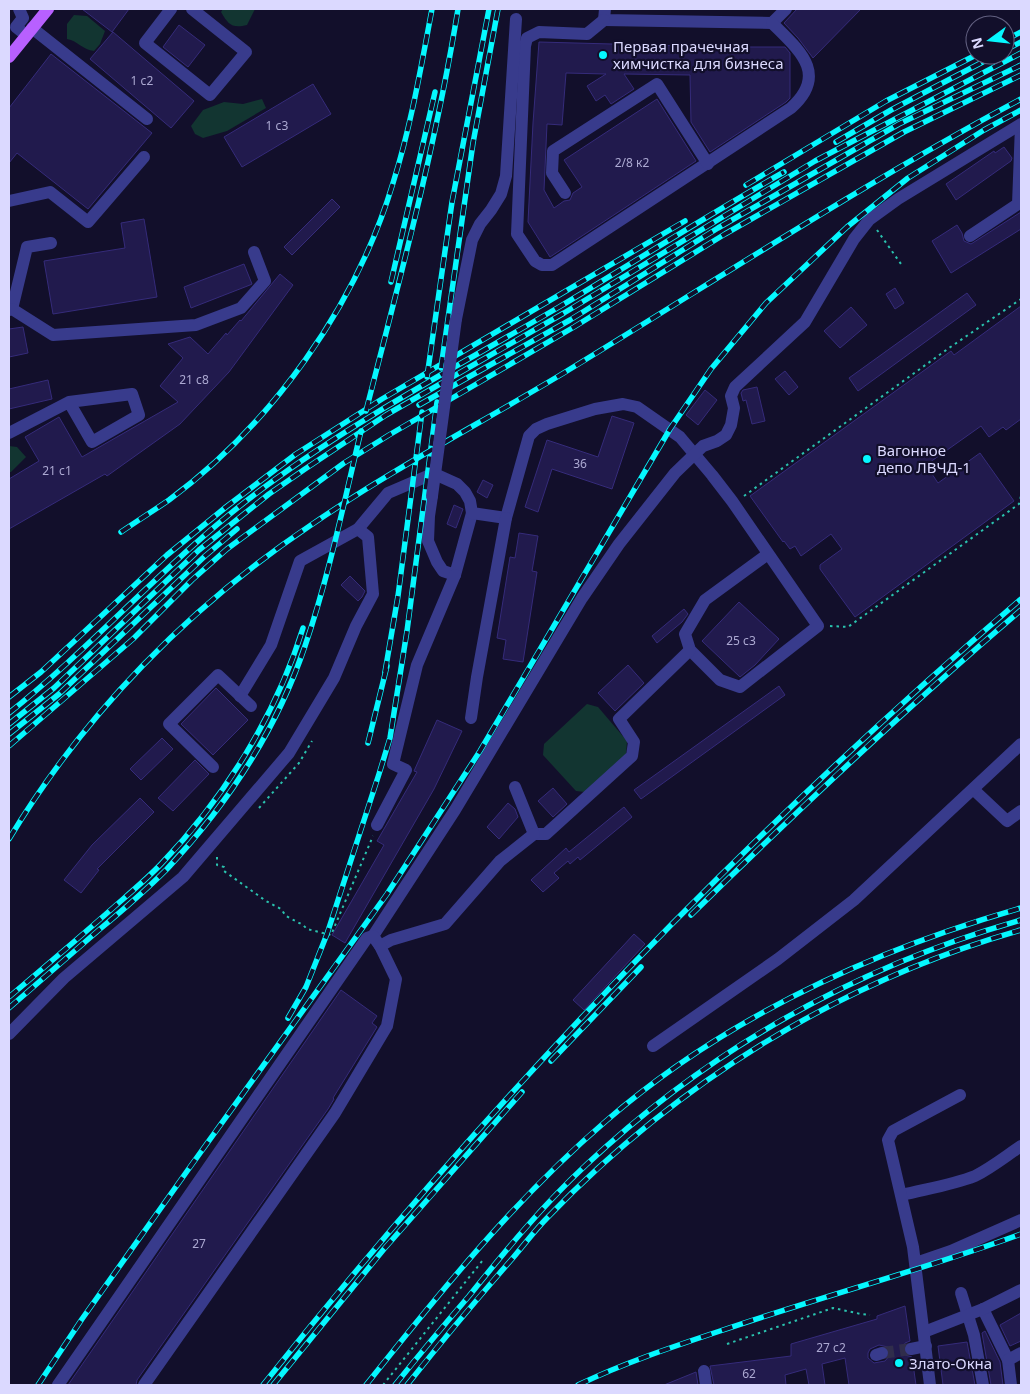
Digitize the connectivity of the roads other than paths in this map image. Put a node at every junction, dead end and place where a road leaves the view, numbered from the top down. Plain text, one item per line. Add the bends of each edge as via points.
1 (19, 9) edge
2 (48, 9) edge
3 (171, 9) edge
4 (192, 9) edge
5 (214, 9) edge
6 (786, 9) edge
7 (605, 14) edge
8 (516, 19) dead end
9 (206, 20) junction
10 (772, 24) junction
11 (29, 31) junction
12 (9, 57) edge
13 (147, 119) dead end
14 (1021, 125) edge
15 (144, 157) dead end
16 (708, 164) junction
17 (565, 193) dead end
18 (9, 201) edge
19 (970, 236) dead end
20 (51, 243) dead end
21 (254, 252) dead end
22 (10, 310) edge
23 (69, 402) junction
24 (9, 433) edge
25 (694, 455) junction
26 (472, 513) junction
27 (506, 518) junction
28 (358, 529) junction
29 (768, 554) junction
30 (455, 575) junction
31 (690, 650) junction
32 (240, 696) junction
33 (251, 706) dead end
34 (471, 718) dead end
35 (1021, 744) edge
36 (213, 767) dead end
37 (515, 787) dead end
38 (974, 790) junction
39 (1021, 811) edge
40 (377, 825) road end
41 (534, 834) junction
42 (376, 941) junction
43 (9, 1034) edge
44 (652, 1046) dead end
45 (960, 1095) dead end
46 (1021, 1146) edge
47 (902, 1195) junction
48 (1021, 1220) edge
49 (916, 1263) junction
50 (1021, 1290) edge
51 (961, 1294) dead end
52 (983, 1309) junction
53 (967, 1315) junction
54 (924, 1332) junction
55 (926, 1346) junction
56 (911, 1349) tunnel mouth
57 (1021, 1353) edge
58 (1008, 1360) junction
59 (704, 1371) dead end
60 (58, 1385) edge
61 (144, 1385) edge
62 (706, 1385) edge
63 (930, 1385) edge
64 (983, 1385) edge
65 (1011, 1385) edge

1 - 11 street via 23,18 16,27
2 - 11 main road
3 - 9 street via 144,43 210,95 246,52
4 - 9 street
5 - 9 street
6 - 10 street
7 - 10 street
7 - 16 street via 587,34 539,32 527,38 517,234 535,261 552,265
8 - 30 street, bridge via 506,176 501,194 472,240 456,319 432,496 428,541 443,571
10 - 16 street via 800,50 809,74 807,88 791,108
11 - 12 main road
11 - 13 street
14 - 19 street via 1018,204
14 - 25 street via 869,220 854,239 805,322 735,386 731,396 734,408 732,425 726,434 703,446
15 - 18 street via 88,222 50,192
16 - 17 street via 657,84 553,151 552,173
20 - 22 street via 27,247
21 - 22 street via 265,281 241,308 196,325 53,336
23 - 23 street via 132,394 139,414 92,442
23 - 24 street
25 - 27 street via 670,429 637,407 623,404 547,424 529,436
25 - 29 street via 734,503
25 - 42 street via 675,473 635,523 582,598
26 - 27 street
26 - 28 street via 470,501 457,484 430,475 388,493
26 - 30 street
27 - 34 street
28 - 32 street via 300,561 271,645
28 - 43 street via 368,538 372,594 334,678 290,753 183,877 64,978
29 - 31 street via 705,600 685,634
29 - 31 street via 818,626 740,687 720,680
30 - 40 street via 416,665 393,764 406,770
31 - 41 street via 619,719 634,742 632,756 546,834
32 - 33 street
32 - 36 street via 218,675 169,724
35 - 38 street
37 - 41 street
38 - 39 street via 1007,821
38 - 44 street via 854,900 778,959
41 - 42 street via 500,862 445,924
42 - 60 street via 367,938
42 - 61 street via 396,979 387,1026 336,1113
45 - 47 street via 893,1131 890,1136 888,1140
46 - 47 street via 977,1175
47 - 49 street
48 - 49 street
49 - 54 street
50 - 52 street
51 - 53 street
52 - 53 street
52 - 58 street
53 - 54 street
53 - 64 street via 978,1350
54 - 55 street
55 - 56 street
55 - 63 street
57 - 58 street
58 - 65 street
59 - 62 street

